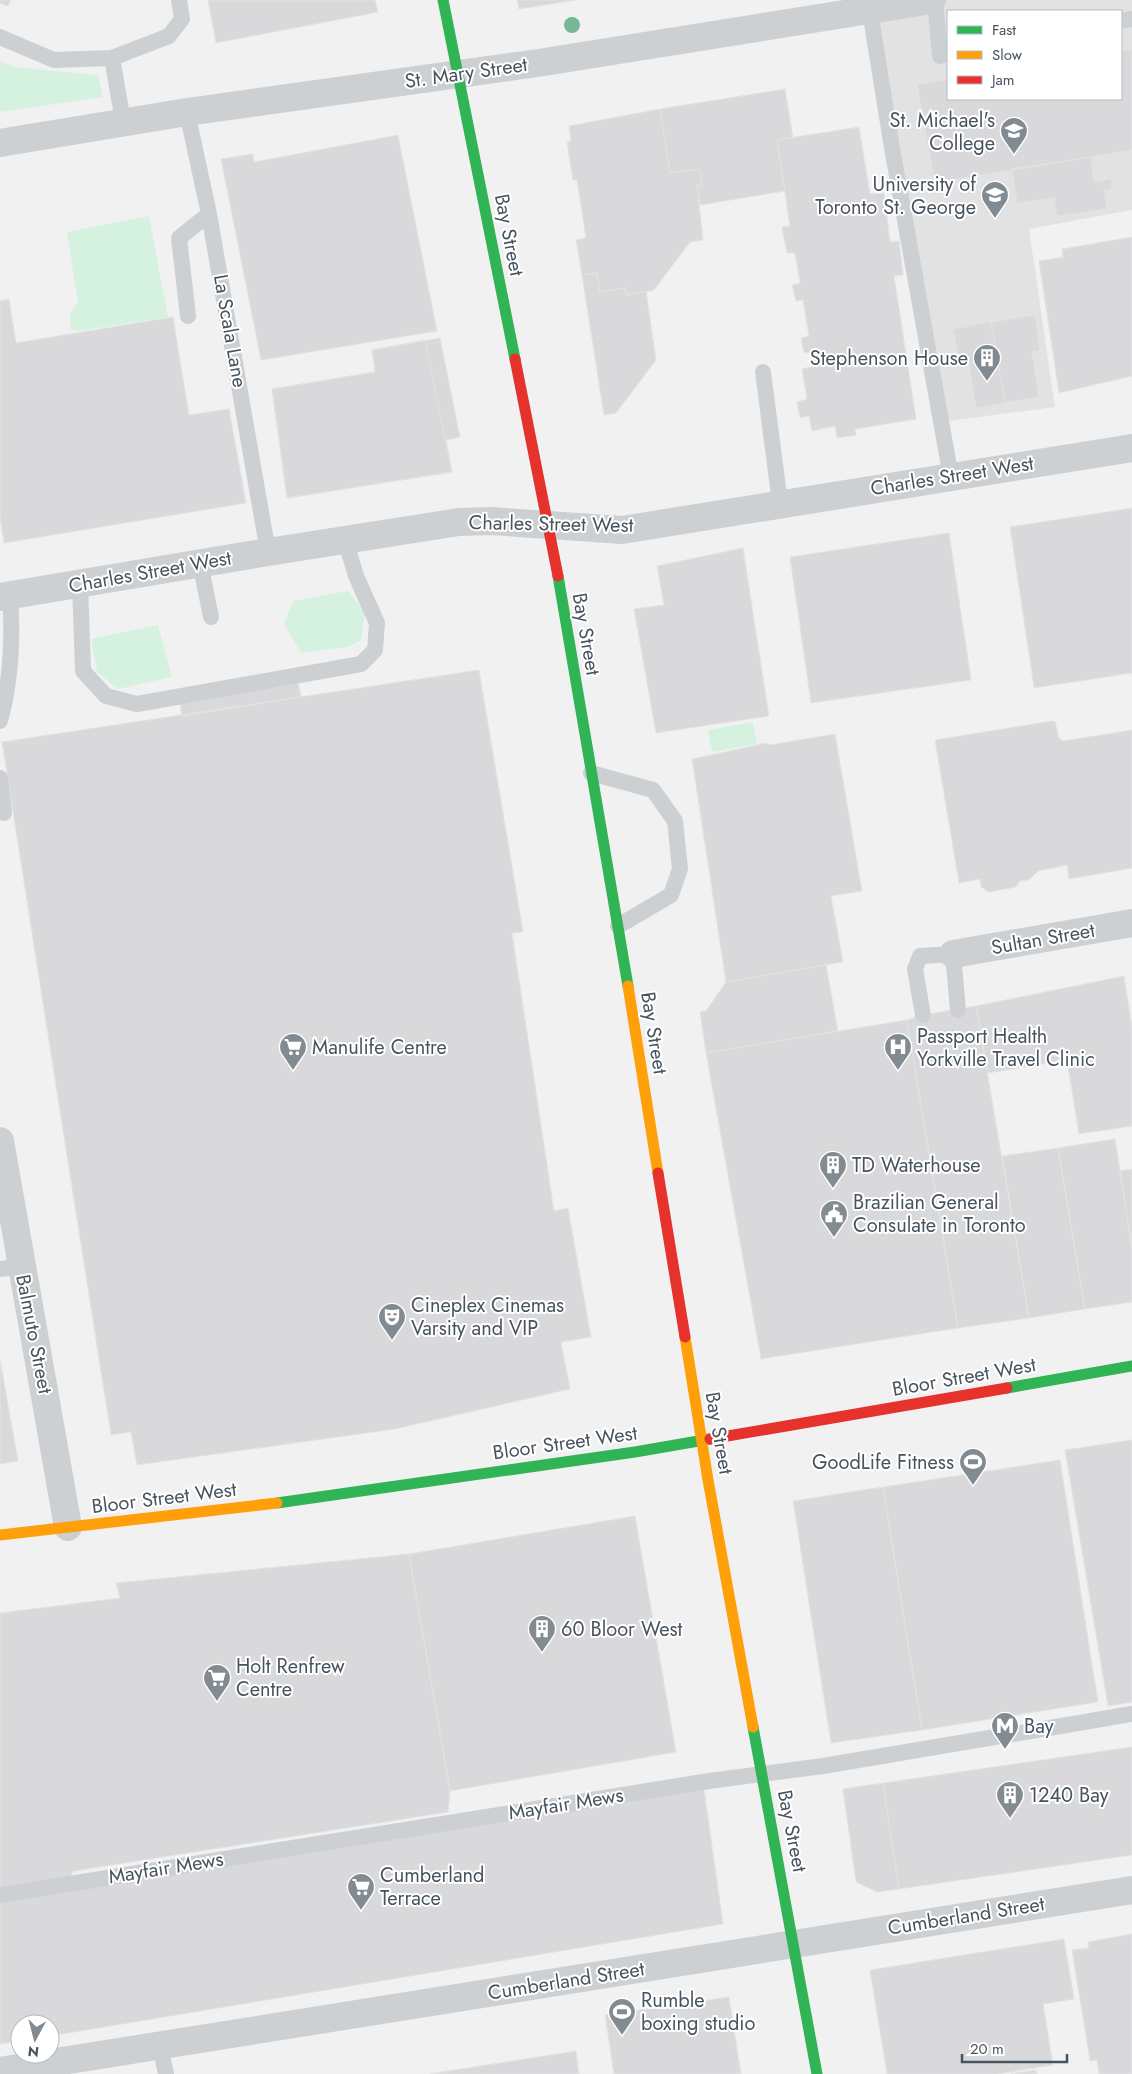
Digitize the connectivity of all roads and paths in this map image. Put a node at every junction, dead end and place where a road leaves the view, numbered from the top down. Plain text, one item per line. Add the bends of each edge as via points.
1 (178, 0) edge
2 (443, 0) edge
3 (933, 0) edge
4 (870, 11) junction
5 (0, 37) edge
6 (947, 54) edge
7 (112, 58) junction
8 (459, 74) junction
9 (187, 112) junction
10 (123, 121) junction
11 (0, 142) edge
12 (209, 214) junction
13 (188, 316) dead end
14 (763, 372) dead end
15 (1132, 448) edge
16 (951, 476) junction
17 (780, 503) junction
18 (549, 526) junction
19 (345, 539) junction
20 (268, 552) junction
21 (200, 563) junction
22 (80, 584) junction
23 (5, 597) edge
24 (211, 617) dead end
25 (0, 721) edge
26 (591, 773) junction
27 (0, 778) edge
28 (4, 813) dead end
29 (1132, 924) edge
30 (618, 926) junction
31 (953, 954) junction
32 (958, 1010) dead end
33 (923, 1015) dead end
34 (0, 1141) edge
35 (11, 1268) edge
36 (1132, 1366) edge
37 (701, 1442) junction
38 (68, 1527) junction
39 (0, 1535) edge
40 (1132, 1714) edge
41 (762, 1774) junction
42 (1132, 1890) edge
43 (0, 1895) edge
44 (794, 1944) junction
45 (160, 2046) junction
46 (0, 2072) edge
47 (166, 2074) edge
48 (816, 2074) edge

1 - 7 lane via 182,19 169,36
2 - 8 main road, Bay Street
3 - 4 street, St. Mary Street
3 - 6 lane via 940,56
4 - 8 street, St. Mary Street
4 - 16 lane
5 - 7 lane via 54,60
7 - 10 lane
8 - 9 street, St. Mary Street
8 - 18 main road, Bay Street
9 - 10 street, St. Mary Street
9 - 12 lane, La Scala Lane
10 - 11 street, St. Mary Street
12 - 13 lane via 179,238
12 - 20 lane, La Scala Lane
14 - 17 lane
15 - 16 street, Charles Street West
16 - 17 street, Charles Street West
17 - 18 street, Charles Street West via 622,530
18 - 19 street, Charles Street West via 459,522
18 - 26 main road, Bay Street
19 - 20 street, Charles Street West
19 - 22 lane via 376,623 374,650 361,664 137,704 106,696 83,671
20 - 21 street, Charles Street West
21 - 22 street, Charles Street West
21 - 24 lane
22 - 23 street, Charles Street West
23 - 25 lane via 12,631 5,703
26 - 30 main road, Bay Street
26 - 30 lane via 653,790 675,821 680,869 671,895
27 - 28 lane
29 - 31 street, Sultan Street
30 - 37 main road, Bay Street
31 - 32 lane
31 - 33 lane via 920,956 915,969
34 - 35 street, Balmuto Street
35 - 38 street, Balmuto Street via 59,1464
36 - 37 main road, Bloor Street West
37 - 38 main road, Bloor Street West via 337,1496
37 - 41 main road, Bay Street
38 - 39 main road, Bloor Street West
40 - 41 lane, Mayfair Mews
41 - 43 lane, Mayfair Mews
41 - 44 main road, Bay Street
42 - 44 street, Cumberland Street
44 - 45 street, Cumberland Street
44 - 48 main road, Bay Street
45 - 46 street, Cumberland Street
45 - 47 lane

